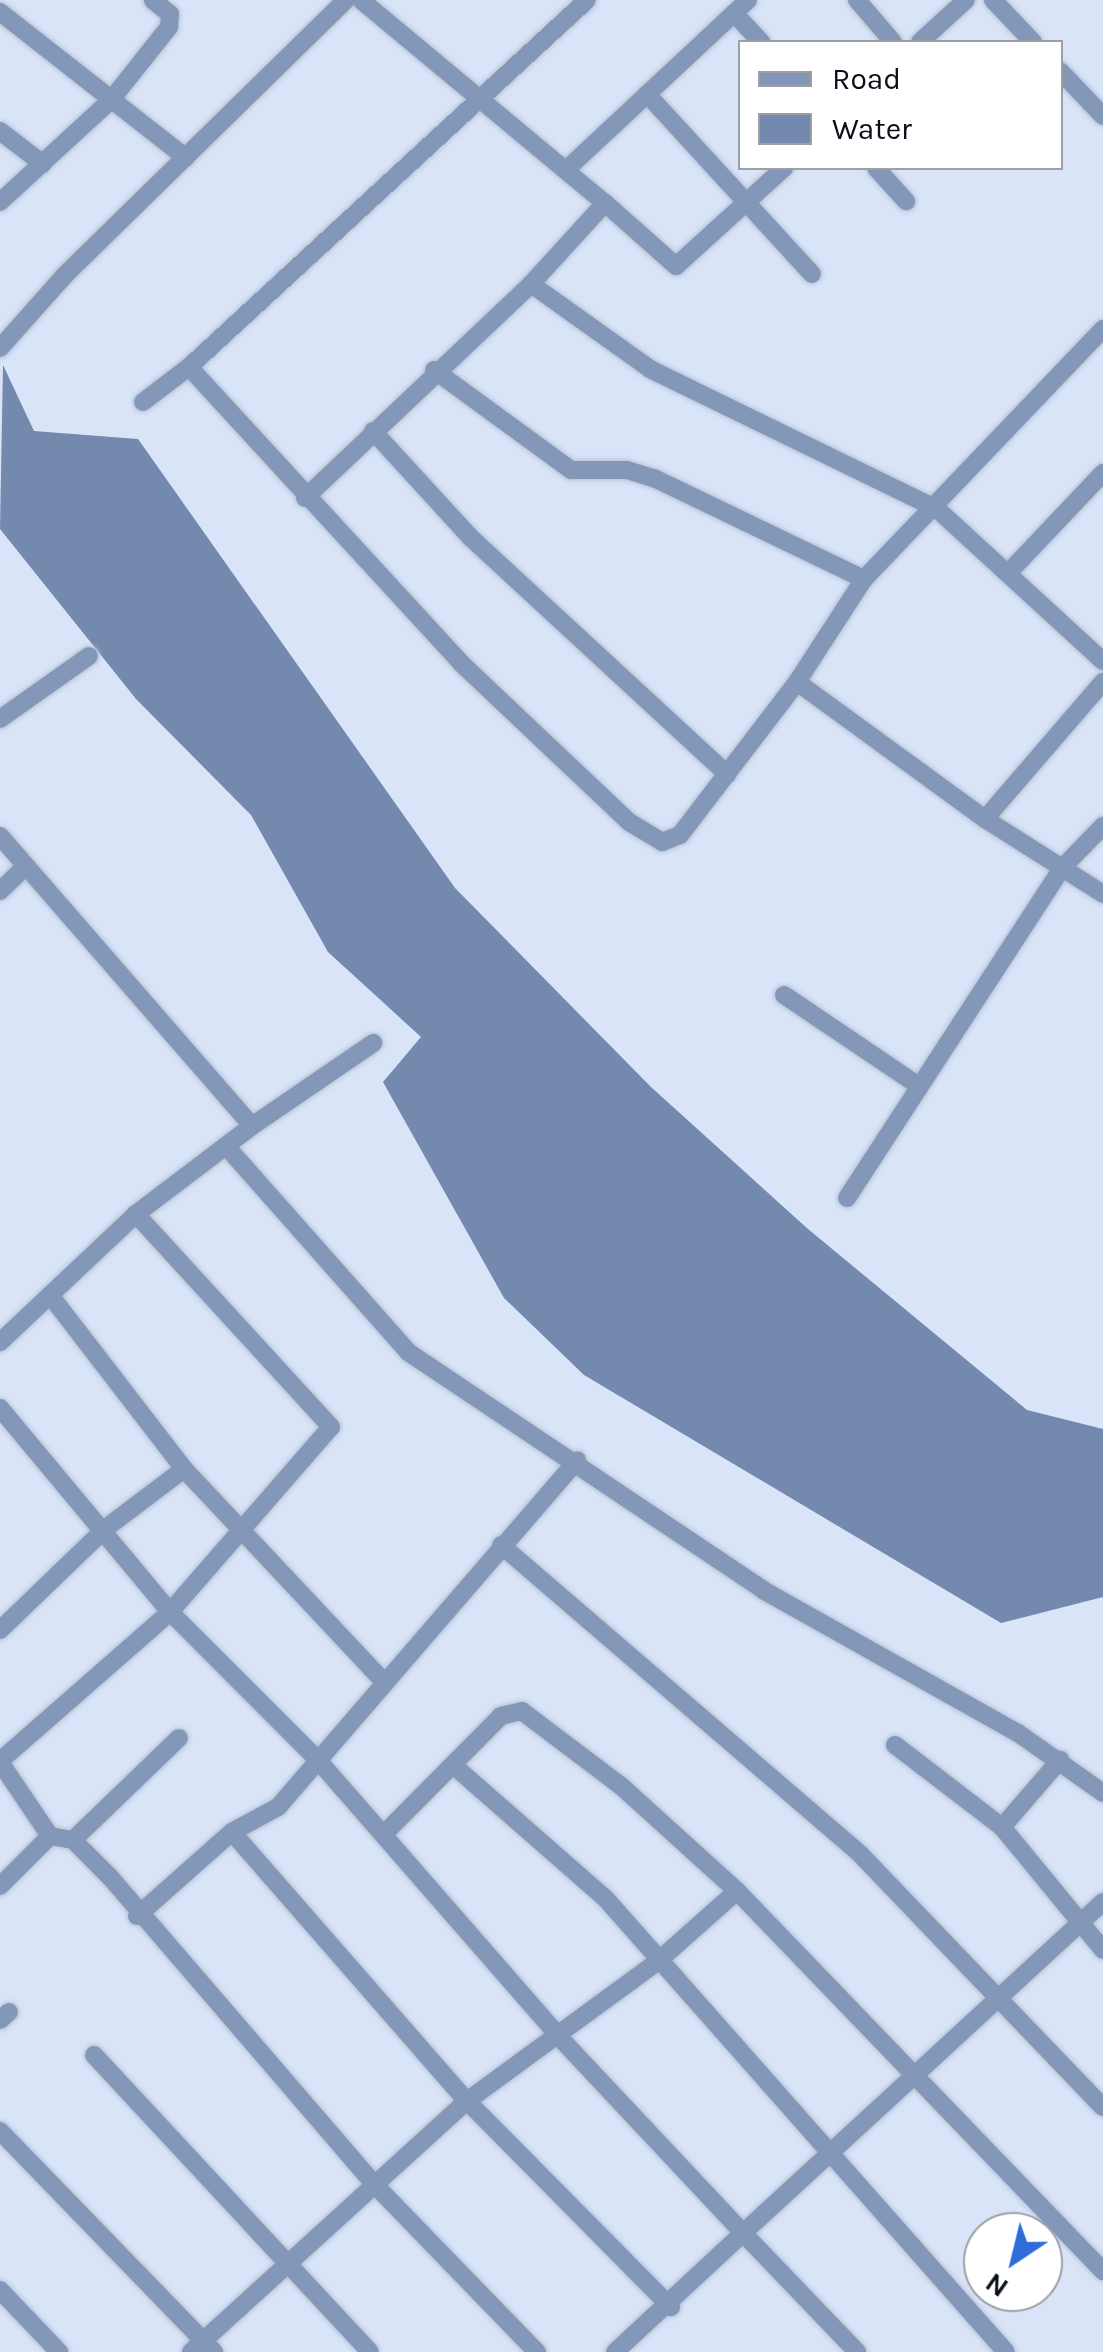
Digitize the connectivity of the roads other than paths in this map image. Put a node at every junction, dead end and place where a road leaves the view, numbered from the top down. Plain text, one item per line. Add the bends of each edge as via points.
1 (153, 0) edge
2 (346, 0) edge
3 (362, 0) edge
4 (587, 0) edge
5 (858, 0) edge
6 (966, 0) edge
7 (994, 0) edge
8 (741, 6) edge
9 (0, 12) edge
10 (761, 40) edge
11 (891, 40) edge
12 (922, 40) edge
13 (1032, 40) edge
14 (1063, 74) edge
15 (647, 94) junction
16 (482, 98) junction
17 (111, 100) junction
18 (1103, 116) edge
19 (0, 131) edge
20 (186, 158) junction
21 (43, 164) junction
22 (568, 168) junction
23 (782, 170) edge
24 (878, 170) edge
25 (906, 201) dead end
26 (0, 202) edge
27 (605, 203) junction
28 (744, 204) junction
29 (812, 274) dead end
30 (531, 284) junction
31 (1103, 329) edge
32 (1, 347) edge
33 (189, 367) junction
34 (434, 370) junction
35 (143, 402) dead end
36 (373, 431) junction
37 (1103, 473) edge
38 (305, 498) junction
39 (936, 508) junction
40 (1011, 570) junction
41 (864, 580) junction
42 (88, 656) dead end
43 (1103, 661) edge
44 (798, 682) junction
45 (1103, 682) edge
46 (0, 720) edge
47 (727, 774) junction
48 (985, 819) junction
49 (1103, 826) edge
50 (0, 836) edge
51 (24, 868) junction
52 (1062, 868) junction
53 (0, 891) edge
54 (1103, 894) edge
55 (784, 995) dead end
56 (373, 1044) dead end
57 (919, 1086) junction
58 (252, 1126) junction
59 (226, 1146) junction
60 (847, 1198) dead end
61 (136, 1214) junction
62 (50, 1295) junction
63 (0, 1342) edge
64 (0, 1408) edge
65 (577, 1460) junction
66 (184, 1469) junction
67 (106, 1528) junction
68 (245, 1528) junction
69 (501, 1545) junction
70 (170, 1612) junction
71 (0, 1630) edge
72 (383, 1682) junction
73 (179, 1738) dead end
74 (895, 1745) dead end
75 (317, 1760) junction
76 (1060, 1760) junction
77 (0, 1761) edge
78 (452, 1765) junction
79 (1103, 1793) edge
80 (1002, 1828) junction
81 (232, 1832) junction
82 (384, 1834) junction
83 (50, 1836) junction
84 (73, 1840) junction
85 (0, 1886) edge
86 (736, 1891) junction
87 (1103, 1902) edge
88 (137, 1916) junction
89 (1080, 1924) junction
90 (1103, 1950) edge
91 (657, 1962) junction
92 (998, 2000) junction
93 (560, 2038) junction
94 (94, 2055) dead end
95 (913, 2073) junction
96 (467, 2102) junction
97 (1103, 2107) edge
98 (0, 2131) edge
99 (828, 2158) junction
100 (375, 2185) junction
101 (743, 2233) junction
102 (288, 2267) junction
103 (1103, 2270) edge
104 (0, 2290) edge
105 (670, 2307) junction
106 (202, 2348) edge
107 (58, 2352) edge
108 (370, 2352) edge
109 (537, 2352) edge
110 (616, 2352) edge
111 (857, 2352) edge
112 (1006, 2352) edge

1 - 17 street via 170,14 170,27
2 - 20 street
3 - 16 street
4 - 16 street
5 - 11 street
6 - 12 street
7 - 13 street
8 - 10 street
8 - 15 street
9 - 17 street
14 - 18 street
15 - 22 street
15 - 28 street
16 - 22 street
16 - 33 street
17 - 20 street
17 - 21 street
19 - 21 street
20 - 32 street
21 - 26 street
22 - 27 street
23 - 28 street
24 - 25 street
27 - 28 street via 676,266
27 - 30 street
28 - 29 street
30 - 34 street
30 - 39 street via 650,370
31 - 39 street
33 - 35 street
33 - 38 street
34 - 36 street
34 - 41 street via 571,470 626,470 656,479
36 - 38 street
36 - 47 street via 470,537
37 - 40 street
38 - 47 street via 462,664 644,834 662,842 680,835
39 - 40 street
39 - 41 street
40 - 43 street
41 - 44 street
42 - 46 street
44 - 47 street
44 - 48 street
45 - 48 street
48 - 52 street
49 - 52 street
50 - 51 street
51 - 53 street
51 - 58 street
52 - 54 street
52 - 57 street
55 - 57 street
56 - 58 street
57 - 60 street
58 - 59 street
59 - 61 street
59 - 65 street via 408,1352
61 - 62 street
61 - 68 street via 331,1427
62 - 63 street
62 - 66 street
64 - 67 street
65 - 69 street
65 - 76 street via 763,1590
66 - 67 street
66 - 68 street
67 - 70 street
67 - 71 street
68 - 70 street
68 - 72 street
69 - 72 street
69 - 92 street via 861,1855
70 - 75 street
70 - 77 street
72 - 75 street
73 - 84 street
74 - 80 street
75 - 81 street via 278,1807
75 - 82 street
76 - 79 street
76 - 80 street
77 - 83 street
78 - 82 street
78 - 86 street via 501,1716 512,1710 533,1716
78 - 91 street via 606,1899
80 - 89 street
81 - 88 street
81 - 96 street
82 - 93 street
83 - 84 street
83 - 85 street
84 - 88 street
86 - 91 street
86 - 95 street
87 - 89 street
88 - 100 street
89 - 90 street
89 - 92 street
91 - 93 street
91 - 99 street
92 - 95 street
92 - 97 street
93 - 96 street
93 - 101 street
94 - 102 street
95 - 99 street
95 - 103 street
96 - 100 street
96 - 105 street
98 - 106 street
99 - 101 street
99 - 112 street
100 - 102 street
100 - 109 street
101 - 105 street
101 - 111 street
102 - 106 street
102 - 108 street
104 - 107 street
105 - 110 street

